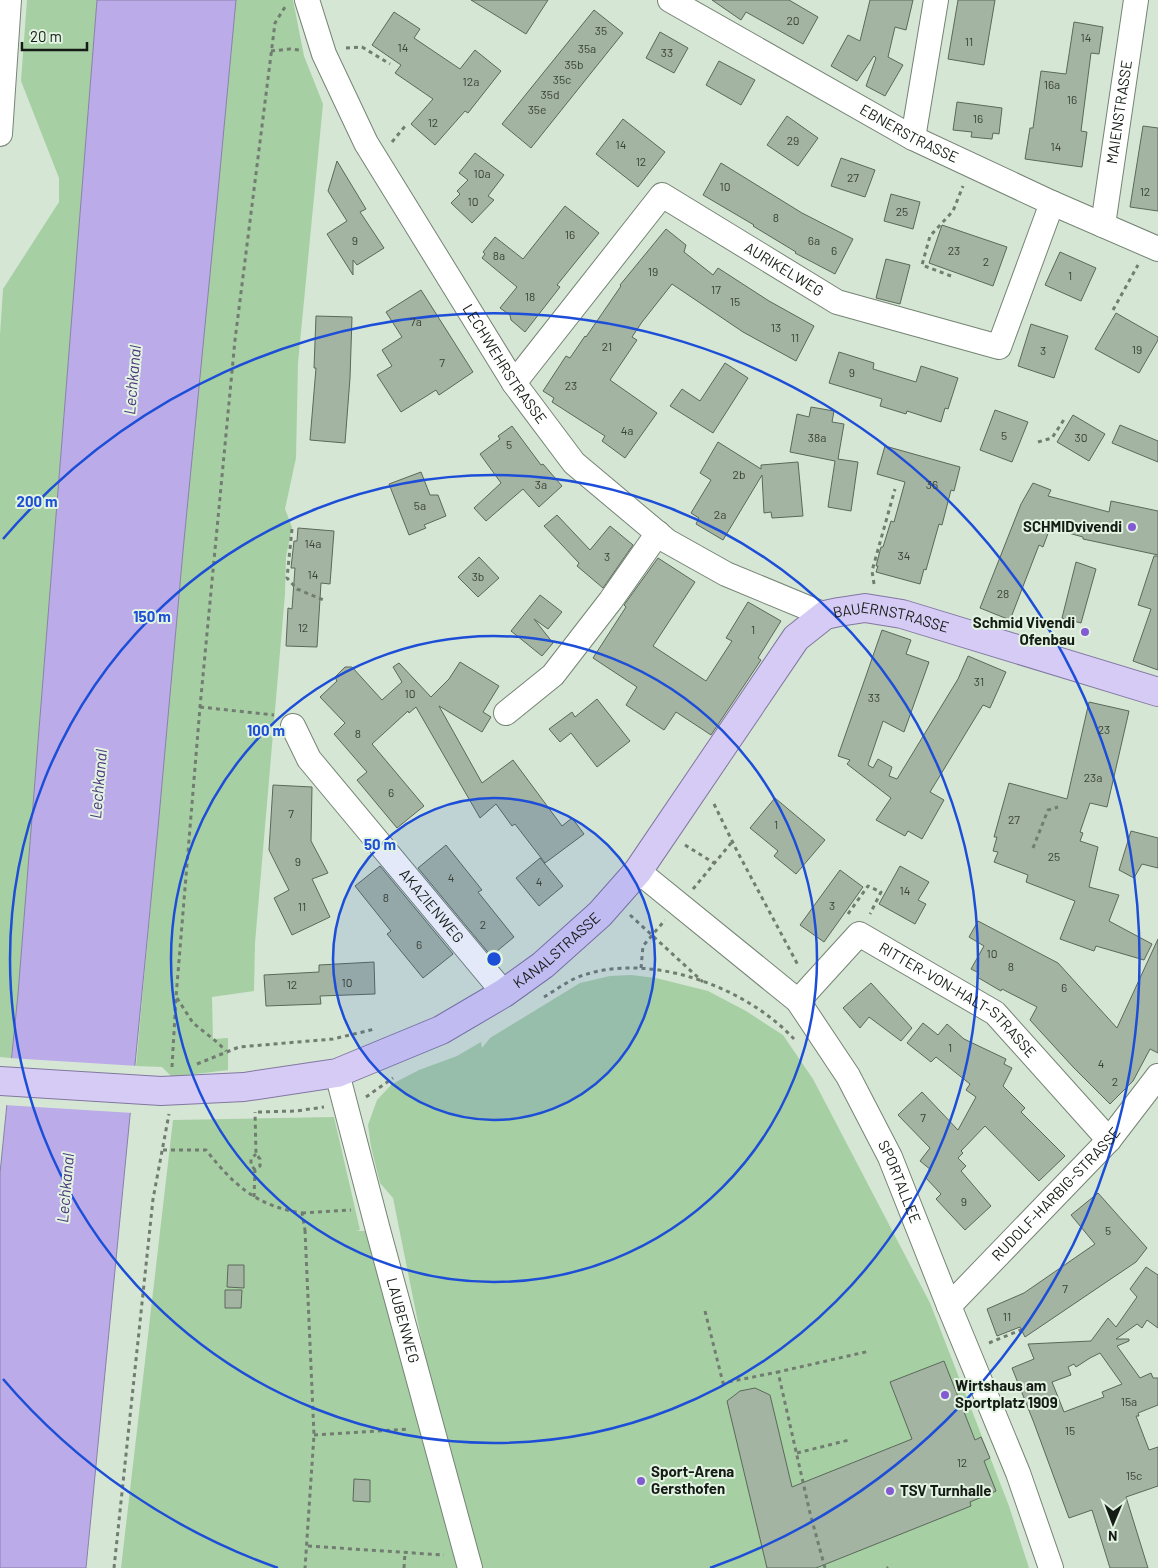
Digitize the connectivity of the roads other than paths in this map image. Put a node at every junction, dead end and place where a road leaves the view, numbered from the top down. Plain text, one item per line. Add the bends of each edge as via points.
1 (10, 0) edge
2 (670, 0) edge
3 (936, 0) edge
4 (1136, 0) edge
5 (297, 2) edge
6 (0, 134) edge
7 (913, 138) junction
8 (1052, 203) junction
9 (1103, 225) junction
10 (1154, 247) edge
11 (514, 383) junction
12 (658, 533) junction
13 (825, 615) junction
14 (1158, 692) edge
15 (506, 713) dead end
16 (293, 726) road end
17 (638, 871) junction
18 (504, 992) junction
19 (804, 994) junction
20 (337, 1073) junction
21 (1158, 1076) edge
22 (0, 1081) edge
23 (1109, 1140) junction
24 (949, 1306) junction
25 (470, 1568) edge
26 (1050, 1568) edge

1 - 6 street
2 - 7 street, EBNERSTRASSE
3 - 7 street
4 - 9 street, MAIENSTRASSE
5 - 11 street, LECHWEHRSTRASSE via 366,143
7 - 8 street, EBNERSTRASSE
8 - 9 street, EBNERSTRASSE
8 - 11 street, AURIKELWEG via 999,347 837,302 662,195
9 - 10 street, EBNERSTRASSE
11 - 12 street, LECHWEHRSTRASSE via 574,463
12 - 13 street, LECHWEHRSTRASSE via 726,574
12 - 15 street via 552,675
13 - 14 main road, BAUERNSTRASSE via 865,608 902,614
13 - 17 main road, KANALSTRASSE via 796,638
16 - 18 street, AKAZIENWEG via 309,759
17 - 18 main road, KANALSTRASSE via 600,914 543,965
17 - 19 street, SPORTALLEE
18 - 20 main road, KANALSTRASSE via 441,1030
19 - 23 street, RITTER-VON-HALT-STRASSE via 859,934 995,1013
19 - 24 street, SPORTALLEE via 890,1157
20 - 22 main road, KANALSTRASSE via 244,1088 167,1090
20 - 25 street, LAUBENWEG
21 - 23 street, RUDOLF-HARBIG-STRASSE
23 - 24 street, RUDOLF-HARBIG-STRASSE
24 - 26 street, SPORTALLEE via 1020,1479

